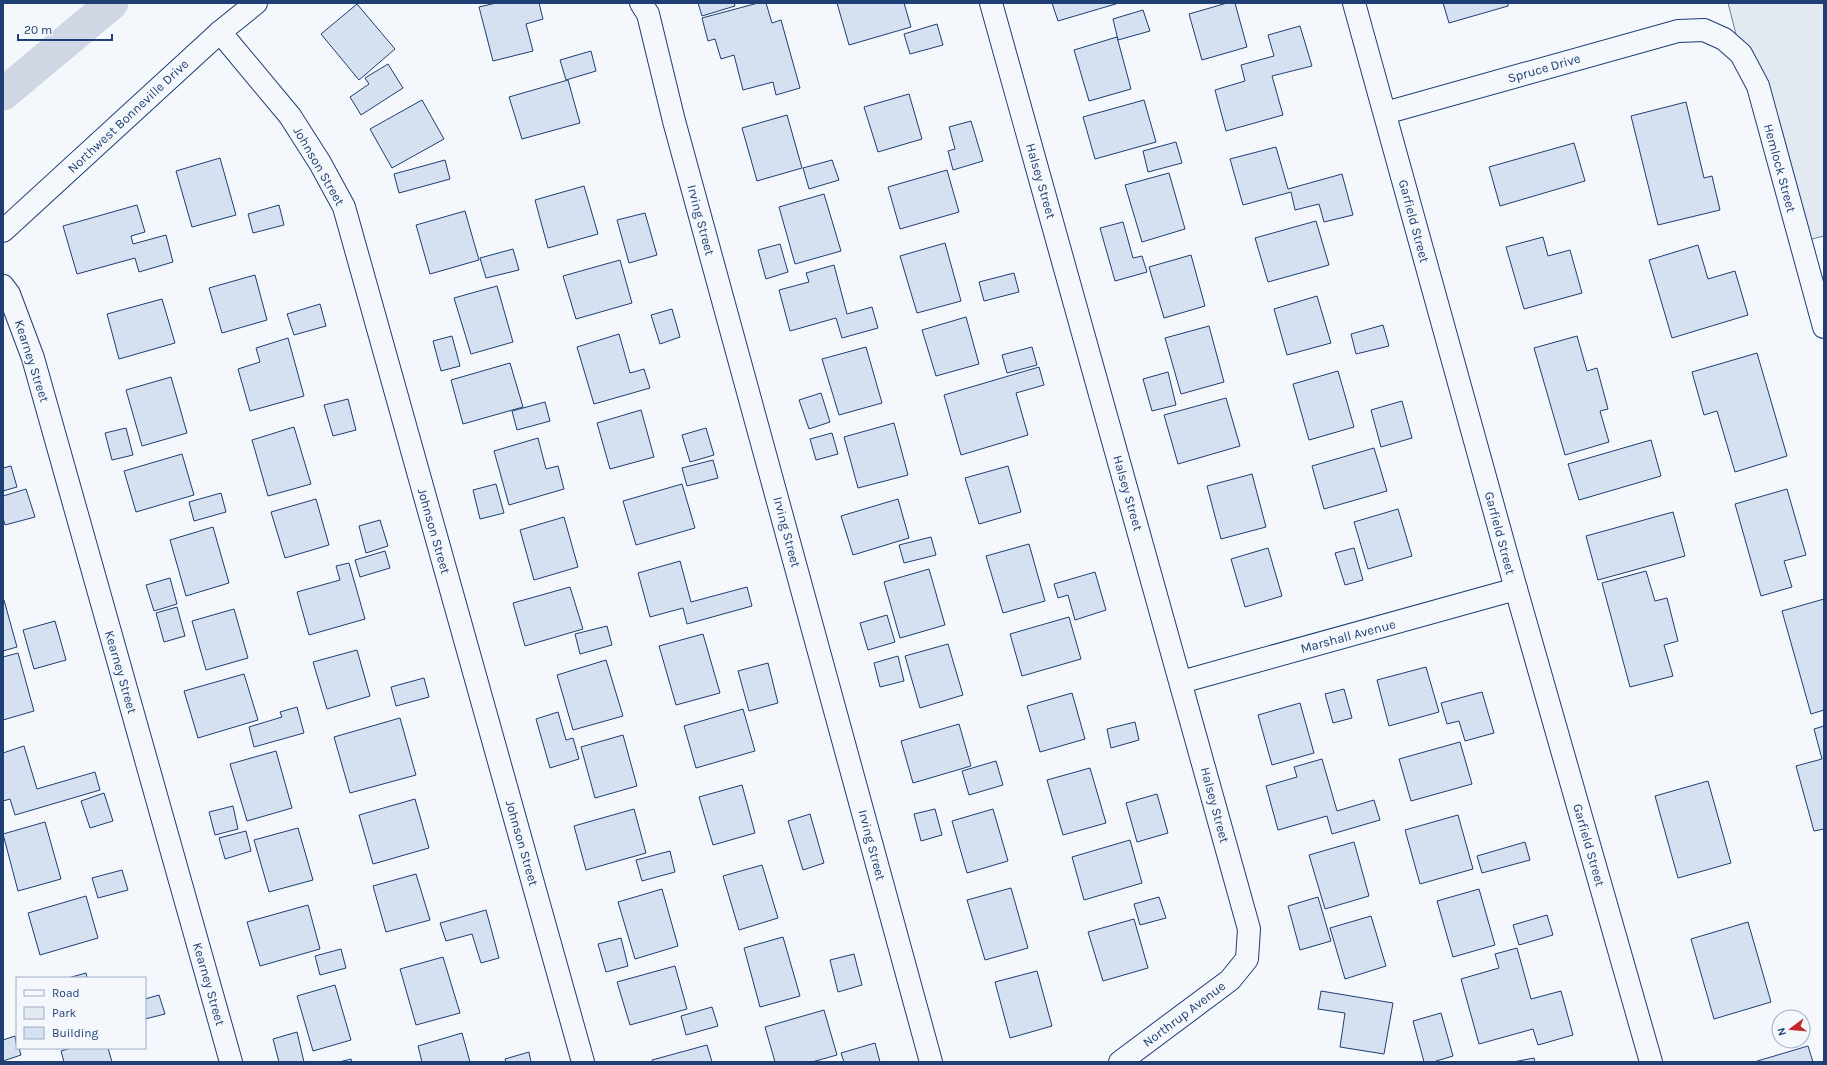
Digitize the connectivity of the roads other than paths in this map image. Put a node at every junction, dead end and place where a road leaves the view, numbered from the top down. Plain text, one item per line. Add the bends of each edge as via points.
1 (256, 3) edge
2 (642, 3) edge
3 (991, 3) edge
4 (1354, 3) edge
5 (1704, 30) joint
6 (220, 32) junction
7 (1385, 113) junction
8 (3, 231) edge
9 (3, 286) edge
10 (1824, 327) edge
11 (1516, 590) junction
12 (1181, 682) junction
13 (1230, 980) joint
14 (231, 1062) edge
15 (583, 1062) edge
16 (931, 1062) edge
17 (1120, 1062) edge
18 (1651, 1062) edge

1 - 6 street, Northwest Bonneville Drive
2 - 16 street, Irving Street via 648,14 674,121
3 - 12 street, Halsey Street
4 - 7 street, Garfield Street
5 - 7 street, Spruce Drive via 1678,31
5 - 10 street, Hemlock Street via 1724,39 1741,54 1758,86
6 - 8 street, Northwest Bonneville Drive
6 - 15 street, Johnson Street via 290,116 344,207
7 - 11 street, Garfield Street
9 - 14 street, Kearney Street via 9,294 33,358
11 - 12 street, Marshall Avenue
11 - 18 street, Garfield Street
12 - 13 street, Halsey Street via 1249,930 1247,959
13 - 17 street, Northrup Avenue

